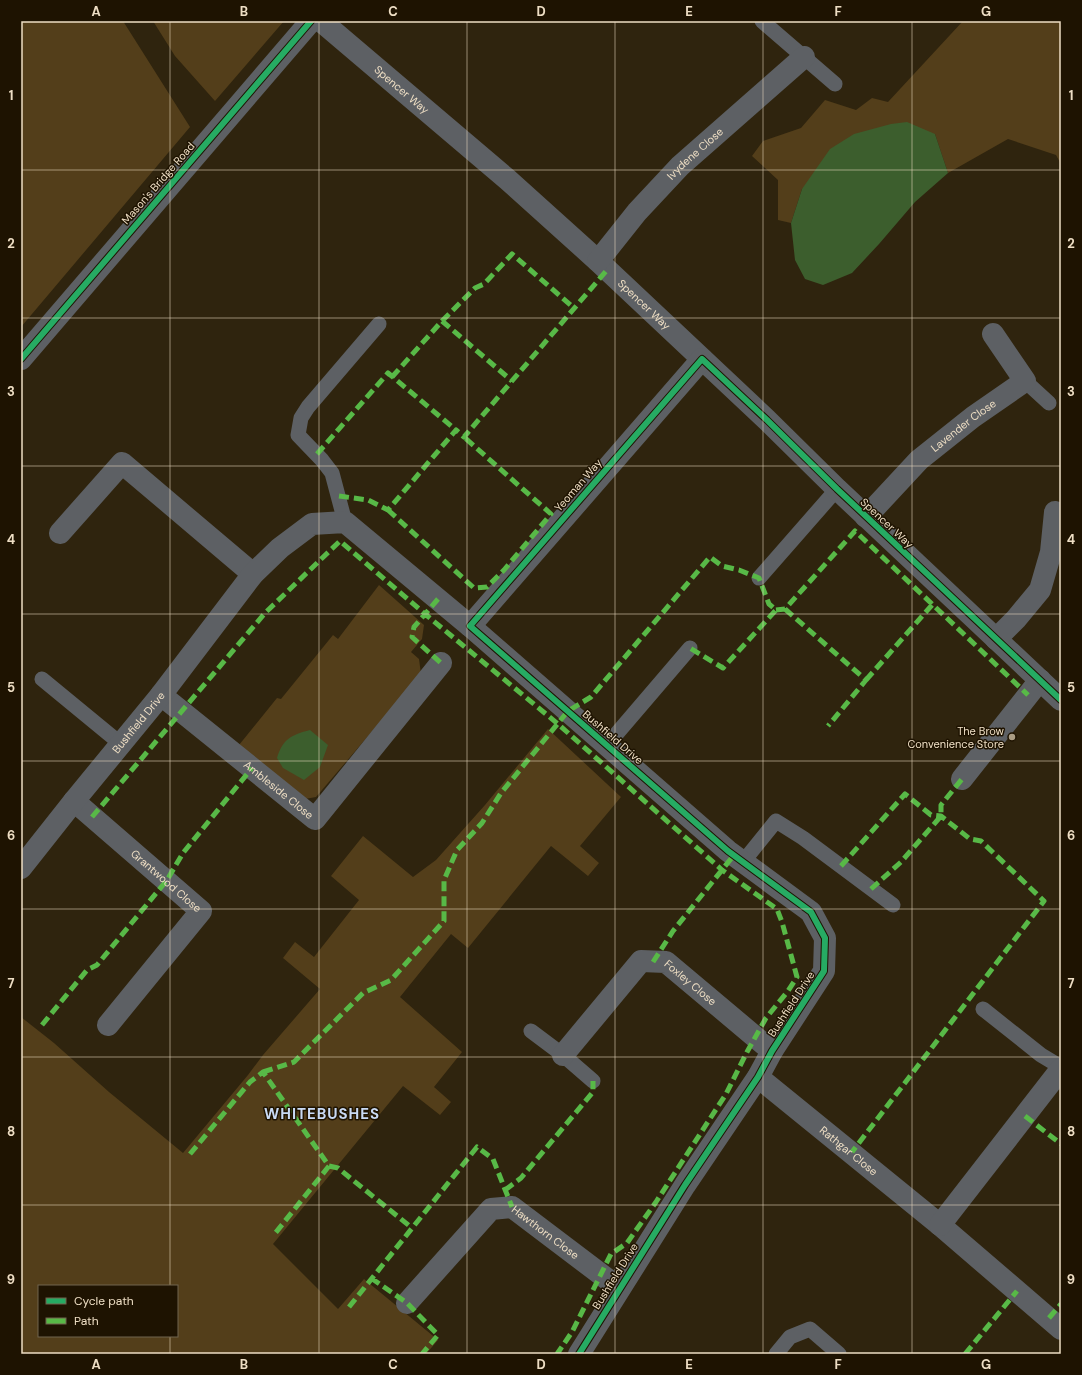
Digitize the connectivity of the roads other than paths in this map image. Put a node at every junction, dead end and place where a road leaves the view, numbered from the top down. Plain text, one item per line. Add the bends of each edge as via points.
1 (311, 21) edge
2 (321, 21) edge
3 (762, 21) edge
4 (804, 57) junction
5 (835, 84) dead end
6 (598, 261) junction
7 (379, 324) dead end
8 (993, 334) dead end
9 (21, 359) edge
10 (702, 359) junction
11 (1025, 381) junction
12 (1049, 403) dead end
13 (837, 489) junction
14 (1055, 512) dead end
15 (866, 516) junction
16 (345, 522) junction
17 (60, 533) dead end
18 (253, 574) junction
19 (759, 578) dead end
20 (470, 626) junction
21 (996, 640) junction
22 (690, 648) dead end
23 (441, 663) dead end
24 (42, 679) dead end
25 (1040, 680) junction
26 (161, 695) junction
27 (1061, 700) edge
28 (121, 744) junction
29 (607, 745) junction
30 (962, 779) dead end
31 (74, 801) junction
32 (743, 862) junction
33 (21, 868) edge
34 (892, 905) dead end
35 (983, 1009) dead end
36 (108, 1025) dead end
37 (532, 1031) dead end
38 (772, 1051) junction
39 (563, 1054) junction
40 (1061, 1068) edge
41 (758, 1077) junction
42 (593, 1080) dead end
43 (940, 1225) junction
44 (619, 1288) junction
45 (407, 1303) dead end
46 (1061, 1329) edge
47 (578, 1354) edge
48 (776, 1354) edge
49 (839, 1354) edge

1 - 9 street, Mason's Bridge Road
2 - 6 street, Spencer Way via 507,179
3 - 4 lane
4 - 5 lane
4 - 6 street, Ivydene Close via 680,166 637,212
6 - 10 street, Spencer Way
7 - 16 lane via 308,407 301,418 298,435 332,472
8 - 11 street
10 - 13 street, Spencer Way
10 - 20 street, Yeoman Way
11 - 12 lane
11 - 15 street, Lavender Close via 973,417 919,460
13 - 15 street, Spencer Way
13 - 19 lane
14 - 21 street via 1050,552 1040,590
15 - 21 street, Spencer Way
16 - 18 street, Bushfield Drive via 312,524 280,548
16 - 20 street, Bushfield Drive
17 - 18 street via 122,463
18 - 26 street, Bushfield Drive
20 - 29 street, Bushfield Drive
21 - 25 street, Spencer Way
22 - 29 lane
23 - 26 street, Ambleside Close via 315,819
24 - 28 lane
25 - 27 street, Spencer Way
25 - 30 street
26 - 28 street, Bushfield Drive
28 - 31 street, Bushfield Drive
29 - 32 street, Bushfield Drive
31 - 33 street, Bushfield Drive
31 - 36 street, Grantwood Close via 201,911
32 - 34 lane via 776,821 803,838
32 - 38 street, Bushfield Drive via 811,912 825,938 824,971
35 - 40 lane
37 - 39 lane
38 - 39 street, Foxley Close via 666,962 641,961
38 - 41 street, Bushfield Drive
39 - 42 lane
40 - 43 street
41 - 43 street, Rathgar Close
41 - 44 street, Bushfield Drive
43 - 46 street, Rathgar Close
44 - 45 street, Hawthorn Close via 512,1207 491,1209
44 - 47 street, Bushfield Drive
48 - 49 lane via 790,1337 810,1330

